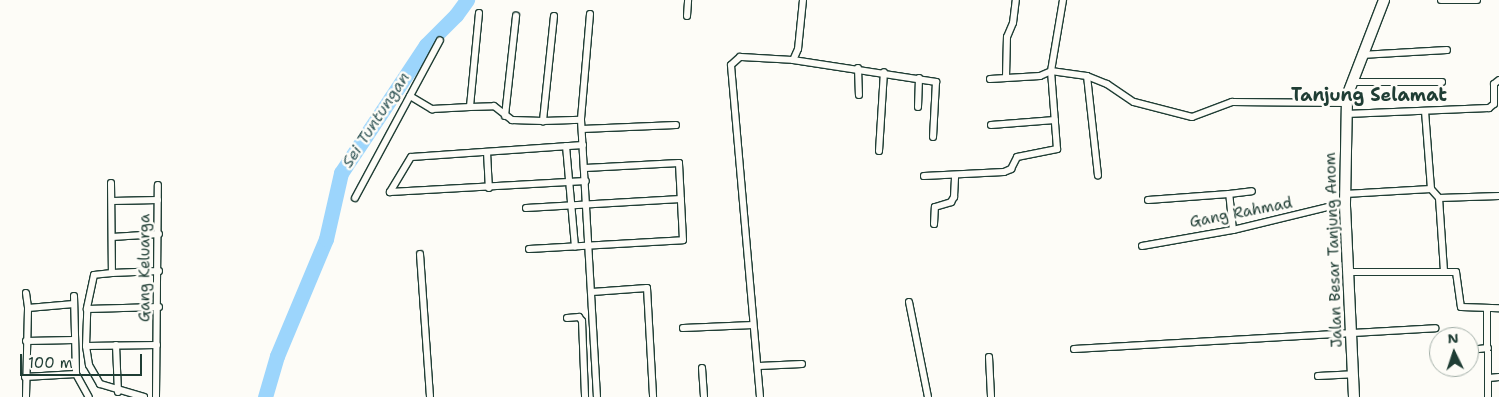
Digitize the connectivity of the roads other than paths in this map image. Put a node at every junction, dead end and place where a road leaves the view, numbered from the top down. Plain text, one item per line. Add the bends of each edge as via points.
1 (688, 0) edge
2 (803, 0) edge
3 (1016, 0) edge
4 (1063, 0) edge
5 (1384, 0) edge
6 (1441, 0) edge
7 (1477, 0) edge
8 (479, 13) dead end
9 (590, 14) dead end
10 (516, 16) dead end
11 (554, 16) dead end
12 (687, 16) dead end
13 (440, 40) dead end
14 (1447, 50) dead end
15 (1361, 55) junction
16 (792, 60) junction
17 (858, 68) junction
18 (1051, 71) junction
19 (884, 72) junction
20 (1087, 76) junction
21 (1006, 77) junction
22 (919, 78) junction
23 (990, 79) dead end
24 (1499, 80) edge
25 (1350, 82) junction
26 (1442, 82) dead end
27 (859, 95) dead end
28 (410, 96) junction
29 (1346, 103) junction
30 (470, 107) junction
31 (918, 107) dead end
32 (1425, 111) junction
33 (1346, 114) junction
34 (506, 116) junction
35 (581, 120) junction
36 (1055, 120) junction
37 (543, 121) junction
38 (676, 125) dead end
39 (991, 125) dead end
40 (582, 130) junction
41 (933, 137) dead end
42 (583, 145) junction
43 (566, 146) junction
44 (879, 151) dead end
45 (487, 152) junction
46 (585, 168) junction
47 (1098, 175) dead end
48 (924, 176) dead end
49 (955, 177) junction
50 (111, 182) dead end
51 (586, 182) junction
52 (569, 183) junction
53 (158, 185) dead end
54 (489, 188) junction
55 (1431, 189) junction
56 (1252, 191) dead end
57 (1229, 194) junction
58 (1499, 196) edge
59 (355, 198) dead end
60 (1440, 198) junction
61 (681, 199) junction
62 (1345, 199) junction
63 (158, 200) junction
64 (1148, 200) dead end
65 (112, 201) junction
66 (588, 204) junction
67 (571, 205) junction
68 (526, 208) dead end
69 (934, 224) dead end
70 (1234, 230) junction
71 (158, 234) junction
72 (112, 237) junction
73 (575, 246) junction
74 (590, 246) junction
75 (1142, 246) dead end
76 (529, 249) dead end
77 (420, 254) dead end
78 (159, 271) junction
79 (1348, 272) junction
80 (1444, 272) junction
81 (112, 273) junction
82 (592, 292) junction
83 (26, 293) dead end
84 (909, 302) dead end
85 (159, 306) junction
86 (28, 308) junction
87 (88, 308) junction
88 (1499, 308) edge
89 (1487, 309) junction
90 (567, 318) dead end
91 (753, 325) junction
92 (683, 328) dead end
93 (1429, 328) edge
94 (1351, 333) junction
95 (74, 340) junction
96 (26, 341) junction
97 (116, 345) junction
98 (157, 345) junction
99 (86, 346) junction
100 (1488, 348) junction
101 (1074, 349) dead end
102 (1479, 349) edge
103 (989, 357) dead end
104 (802, 364) dead end
105 (758, 366) junction
106 (702, 368) dead end
107 (76, 374) junction
108 (1353, 374) junction
109 (1318, 376) dead end
110 (25, 377) junction
111 (1499, 377) edge
112 (1489, 378) junction
113 (118, 392) junction
114 (26, 397) edge
115 (89, 397) edge
116 (144, 397) edge
117 (156, 397) edge
118 (430, 397) edge
119 (585, 397) edge
120 (597, 397) edge
121 (654, 397) edge
122 (704, 397) edge
123 (760, 397) edge
124 (928, 397) edge
125 (991, 397) edge
126 (1354, 397) edge
127 (1488, 397) edge

1 - 12 street
2 - 16 street via 798,49
3 - 21 street via 1013,23 1007,37
4 - 18 street
5 - 15 main road, Jalan Besar Tanjung Anom
6 - 7 street
8 - 30 street
9 - 35 street
10 - 34 street
11 - 37 street
13 - 28 street
14 - 15 street
15 - 25 main road, Jalan Besar Tanjung Anom
16 - 17 street
16 - 91 street via 740,57 731,65
17 - 19 street
17 - 27 street
18 - 20 street
18 - 21 street via 1040,76
18 - 36 street
19 - 22 street
19 - 44 street
20 - 29 street via 1107,84 1134,102 1192,117 1232,102
20 - 47 street
21 - 23 street
22 - 31 street
22 - 41 street via 937,84
24 - 32 street via 1494,84 1493,107
25 - 26 street
25 - 29 main road, Jalan Besar Tanjung Anom
28 - 30 street via 432,109
28 - 59 street
29 - 33 main road, Jalan Besar Tanjung Anom
30 - 34 street via 494,106
32 - 33 street
32 - 55 street
33 - 62 main road, Jalan Besar Tanjung Anom
34 - 37 street via 512,120
35 - 37 street
35 - 40 street
36 - 39 street
36 - 49 street via 1058,145 1053,152 1017,157 1011,169 1004,172
38 - 40 street
40 - 42 street
42 - 43 street
42 - 46 street
43 - 45 street
43 - 52 street
45 - 54 street
45 - 54 street via 410,157 390,192
46 - 51 street
46 - 61 street via 679,163
48 - 49 street
49 - 69 street via 954,197 951,202 935,207
50 - 65 street
51 - 52 street
51 - 66 street
52 - 54 street
52 - 67 street
53 - 63 street, Gang Keluarga
55 - 60 street
55 - 62 street, Gang Rahmad
56 - 57 street
57 - 64 street
57 - 70 street
58 - 60 street
60 - 80 street
61 - 66 street
61 - 74 street via 683,240
62 - 70 street, Gang Rahmad
62 - 79 main road, Jalan Besar Tanjung Anom
63 - 65 street
63 - 71 street, Gang Keluarga
65 - 72 street
66 - 67 street
66 - 74 street
67 - 68 street
67 - 73 street
70 - 75 street, Gang Rahmad
71 - 72 street
71 - 78 street, Gang Keluarga
72 - 81 street
73 - 74 street
73 - 76 street
74 - 82 street
77 - 118 street
78 - 81 street
78 - 85 street, Gang Keluarga
79 - 80 street
79 - 94 main road, Jalan Besar Tanjung Anom
80 - 89 street via 1458,273 1461,307
81 - 87 street via 94,275
82 - 120 street
82 - 121 street via 647,288
83 - 86 street
84 - 124 street
85 - 87 street
85 - 98 street, Gang Keluarga
86 - 95 street via 74,300
86 - 96 street
87 - 99 street
88 - 89 street
89 - 100 street
90 - 119 street via 579,317 582,321
91 - 92 street
91 - 105 street
93 - 94 street
94 - 101 street
94 - 108 main road, Jalan Besar Tanjung Anom
95 - 96 street
95 - 107 street
96 - 110 street
97 - 98 street
97 - 99 street
97 - 113 street
98 - 117 street, Gang Keluarga
99 - 113 street via 89,365 100,384
100 - 102 street
100 - 112 street
103 - 125 street
104 - 105 street
105 - 123 street
106 - 122 street
107 - 110 street
107 - 115 street
108 - 109 street
108 - 126 main road, Jalan Besar Tanjung Anom
110 - 114 street
111 - 112 street
112 - 127 street
113 - 116 street

